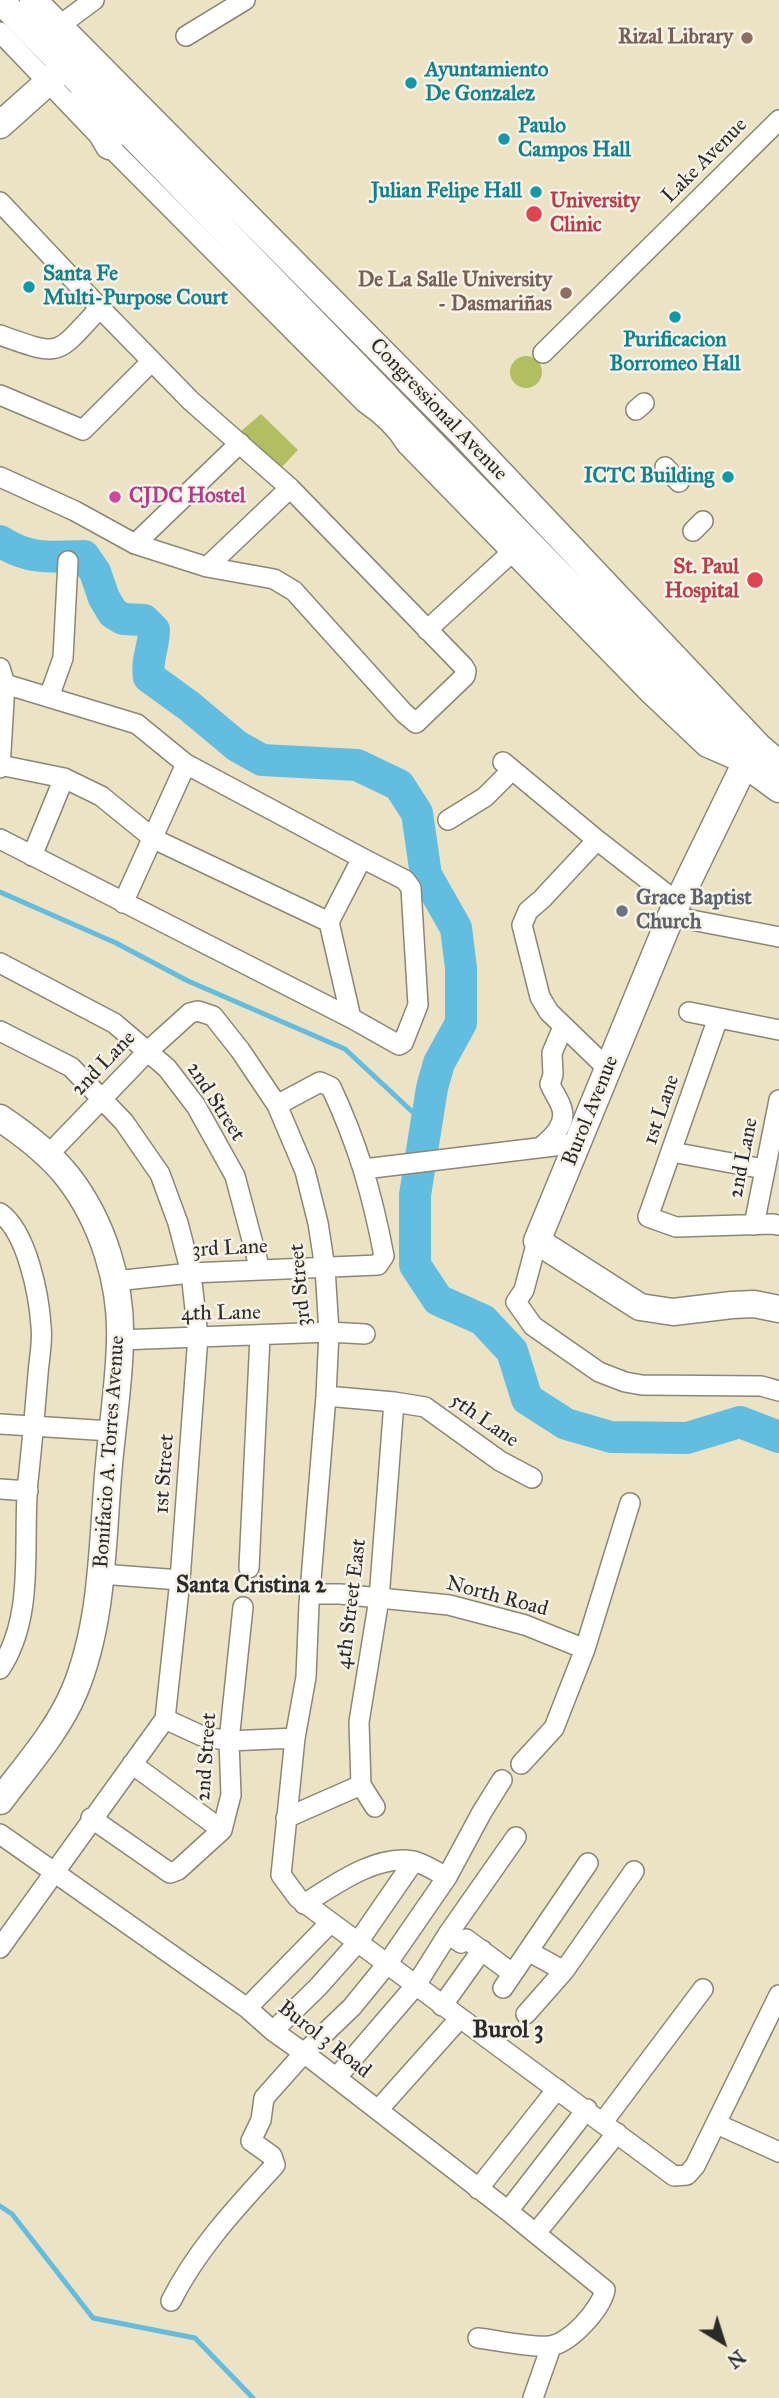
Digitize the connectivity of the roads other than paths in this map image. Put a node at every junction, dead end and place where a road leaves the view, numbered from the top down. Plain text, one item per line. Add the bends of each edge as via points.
1 (0, 0) edge
2 (33, 0) edge
3 (94, 0) edge
4 (245, 0) edge
5 (0, 32) edge
6 (49, 34) junction
7 (186, 36) dead end
8 (65, 67) junction
9 (779, 120) edge
10 (0, 125) edge
11 (118, 139) junction
12 (3, 212) edge
13 (100, 307) junction
14 (0, 335) edge
15 (543, 353) dead end
16 (151, 362) junction
17 (0, 395) edge
18 (240, 443) junction
19 (666, 467) dead end
20 (0, 477) edge
21 (679, 482) dead end
22 (290, 488) junction
23 (135, 544) junction
24 (519, 546) junction
25 (68, 561) dead end
26 (207, 567) junction
27 (427, 630) junction
28 (3, 676) edge
29 (49, 697) junction
30 (751, 755) junction
31 (186, 764) junction
32 (779, 764) edge
33 (0, 766) edge
34 (64, 778) junction
35 (779, 789) edge
36 (448, 820) dead end
37 (0, 839) edge
38 (154, 839) junction
39 (597, 840) junction
40 (32, 856) junction
41 (362, 858) junction
42 (123, 902) junction
43 (675, 909) junction
44 (329, 922) junction
45 (779, 937) edge
46 (0, 964) edge
47 (198, 1011) joint
48 (689, 1012) dead end
49 (351, 1018) junction
50 (719, 1018) junction
51 (564, 1027) junction
52 (779, 1030) edge
53 (0, 1031) edge
54 (148, 1051) junction
55 (608, 1069) junction
56 (102, 1100) junction
57 (779, 1100) edge
58 (277, 1105) junction
59 (0, 1118) edge
60 (579, 1143) junction
61 (541, 1146) junction
62 (672, 1152) junction
63 (48, 1155) junction
64 (364, 1168) junction
65 (764, 1169) junction
66 (0, 1213) edge
67 (754, 1225) junction
68 (779, 1226) edge
69 (537, 1241) junction
70 (325, 1268) junction
71 (260, 1270) junction
72 (191, 1273) junction
73 (115, 1282) junction
74 (779, 1309) edge
75 (328, 1332) junction
76 (365, 1334) dead end
77 (198, 1336) junction
78 (260, 1336) junction
79 (120, 1340) junction
80 (779, 1391) edge
81 (326, 1396) junction
82 (394, 1402) junction
83 (0, 1424) edge
84 (34, 1426) junction
85 (111, 1431) junction
86 (532, 1478) dead end
87 (0, 1489) edge
88 (27, 1491) junction
89 (630, 1503) dead end
90 (248, 1568) dead end
91 (101, 1573) junction
92 (180, 1580) junction
93 (310, 1594) junction
94 (379, 1598) junction
95 (243, 1607) dead end
96 (585, 1649) junction
97 (0, 1669) edge
98 (164, 1719) junction
99 (295, 1738) junction
100 (229, 1741) junction
101 (132, 1764) junction
102 (521, 1764) dead end
103 (502, 1780) dead end
104 (361, 1785) junction
105 (0, 1801) edge
106 (375, 1807) dead end
107 (91, 1818) junction
108 (286, 1818) junction
109 (222, 1830) junction
110 (0, 1834) edge
111 (516, 1837) dead end
112 (414, 1861) junction
113 (588, 1863) dead end
114 (634, 1871) dead end
115 (55, 1872) junction
116 (447, 1877) junction
117 (304, 1904) junction
118 (330, 1923) junction
119 (448, 1934) junction
120 (358, 1942) junction
121 (0, 1948) edge
122 (482, 1950) junction
123 (528, 1951) junction
124 (387, 1964) junction
125 (564, 1971) junction
126 (416, 1985) junction
127 (703, 1989) dead end
128 (779, 1995) edge
129 (442, 2006) junction
130 (247, 2008) junction
131 (526, 2014) dead end
132 (460, 2018) junction
133 (273, 2031) junction
134 (771, 2033) edge
135 (304, 2053) junction
136 (336, 2078) junction
137 (557, 2090) junction
138 (587, 2109) junction
139 (378, 2110) junction
140 (717, 2124) junction
141 (610, 2128) junction
142 (779, 2152) edge
143 (478, 2189) junction
144 (508, 2211) junction
145 (536, 2233) junction
146 (171, 2301) dead end
147 (478, 2338) dead end
148 (551, 2347) junction
149 (533, 2398) edge

1 - 6 main road, Congressional Avenue
2 - 6 main road, Congressional Avenue
3 - 6 street
4 - 7 street
5 - 8 street, Congressional Avenue
6 - 8 main road, Congressional Avenue
8 - 10 main road
8 - 11 main road, Congressional Avenue
8 - 11 main road via 87,107
8 - 30 main road, Congressional Avenue via 464,435
9 - 15 street, Lake Avenue
11 - 24 main road, Congressional Avenue
12 - 13 street
13 - 14 street via 56,350
13 - 16 street
16 - 17 street via 83,430
16 - 18 street
18 - 22 street
18 - 23 street
19 - 21 street
20 - 23 street
22 - 26 street
22 - 27 street
23 - 26 street
24 - 27 street
24 - 30 main road, Congressional Avenue
25 - 29 street via 63,658
26 - 27 street via 285,584 416,723 466,671
28 - 29 street
28 - 33 street
29 - 31 street via 137,724
30 - 32 main road, Congressional Avenue
30 - 35 main road, Congressional Avenue
30 - 43 main road, Burol Avenue
31 - 38 street
31 - 41 street
33 - 34 street
34 - 38 street via 102,796
34 - 40 street
36 - 39 street via 485,797 507,766
37 - 40 street
38 - 42 street
38 - 44 street
39 - 43 street
39 - 51 street via 523,919 540,997
40 - 42 street
41 - 44 street
41 - 49 street via 405,880 411,888 418,1005 399,1045
42 - 49 street
43 - 45 street
43 - 55 main road, Burol Avenue
44 - 49 street
46 - 54 street, 2nd Street via 114,1023
47 - 54 street, 2nd Lane
47 - 58 street, 3rd Street via 213,1016
48 - 50 street
50 - 52 street
50 - 62 street, 1st Lane
51 - 55 street
51 - 61 street via 552,1053 550,1083 563,1116 555,1135
53 - 56 street, 1st Street via 71,1067
54 - 56 street, 2nd Lane
54 - 71 street, 2nd Street via 196,1106 234,1176
55 - 60 main road, Burol Avenue
56 - 63 street, 2nd Lane
56 - 72 street, 1st Street via 124,1122 160,1174
57 - 65 street, 2nd Lane
58 - 64 street via 320,1082 327,1083
58 - 70 street, 3rd Street via 305,1171
59 - 63 main road, Bonifacio A. Torres Avenue
60 - 61 street
60 - 69 main road, Burol Avenue
61 - 64 street
62 - 65 street
62 - 67 street, 1st Lane via 648,1216 676,1227
63 - 73 main road, Bonifacio A. Torres Avenue via 83,1198
64 - 70 street, 3rd Lane via 384,1256 378,1265
65 - 67 street, 2nd Lane
66 - 84 street via 22,1243 42,1328
67 - 68 street
69 - 74 main road via 640,1307 673,1312 754,1304
69 - 80 street via 516,1302 533,1326 599,1372 625,1382 661,1386 761,1386
70 - 71 street, 3rd Lane
70 - 75 street, 3rd Street
71 - 72 street, 3rd Lane
72 - 73 street, 3rd Lane
72 - 77 street, 1st Street
73 - 79 main road, Bonifacio A. Torres Avenue
75 - 76 street, 4th Lane
75 - 78 street, 4th Lane
75 - 81 street, 3rd Street
77 - 78 street, 4th Lane
77 - 79 street, 4th Lane
77 - 92 street, 1st Street
78 - 90 street
79 - 85 main road, Bonifacio A. Torres Avenue
81 - 82 street, 5th Lane
81 - 93 street, 3rd Street
82 - 86 street, 5th Lane via 425,1407 500,1461
82 - 94 street, 4th Street East
83 - 84 street
84 - 85 street
84 - 88 street
85 - 91 main road, Bonifacio A. Torres Avenue
87 - 88 street
88 - 97 street via 24,1597 11,1652
89 - 96 street
91 - 92 street
91 - 105 main road, Bonifacio A. Torres Avenue via 86,1661 74,1694 55,1729
92 - 98 street, 1st Street
93 - 94 street, North Road
93 - 99 street, 3rd Street via 306,1677
94 - 96 street, North Road via 449,1605 526,1625
94 - 104 street, 4th Street East via 359,1723
95 - 100 street, 2nd Street
96 - 102 street via 554,1728
98 - 100 street via 202,1736
98 - 101 street, 1st Street
99 - 100 street
99 - 108 street, 3rd Street
100 - 109 street, 2nd Street via 231,1795
101 - 107 street, 1st Street
101 - 109 street
103 - 116 street
104 - 106 street
104 - 108 street
107 - 109 street, 2nd Street via 170,1873
107 - 115 street, 1st Street
108 - 117 street, 3rd Street via 281,1875
110 - 115 street, Burol 3 Road
111 - 119 street
112 - 116 street
112 - 117 street via 392,1860 351,1875
112 - 120 street
113 - 123 street
114 - 125 street
115 - 121 street, 1st Street
115 - 130 street, Burol 3 Road
116 - 124 street
117 - 118 street, 3rd Street
118 - 120 street, 3rd Street
118 - 130 street
119 - 122 street
119 - 126 street
120 - 124 street, 3rd Street
120 - 133 street
122 - 123 street via 508,1980
122 - 129 street
123 - 125 street
124 - 126 street, 3rd Street
124 - 135 street via 352,2007
125 - 131 street
126 - 129 street, 3rd Street
126 - 136 street
127 - 141 street
128 - 134 street
129 - 132 street, 3rd Street
130 - 133 street, Burol 3 Road
132 - 137 street, 3rd Street
132 - 139 street
133 - 135 street, Burol 3 Road
134 - 140 street
135 - 136 street, Burol 3 Road
135 - 146 street via 264,2098 251,2141 272,2156 275,2165 222,2223 187,2269
136 - 139 street, Burol 3 Road
137 - 138 street, 3rd Street
137 - 143 street
138 - 141 street, 3rd Street
138 - 144 street
139 - 143 street, Burol 3 Road
140 - 141 street, 3rd Street via 695,2166 687,2175 674,2176
140 - 142 street
141 - 145 street
143 - 144 street, Burol 3 Road
144 - 145 street, Burol 3 Road
145 - 148 street, Burol 3 Road via 605,2290 588,2320
147 - 148 street
148 - 149 street

